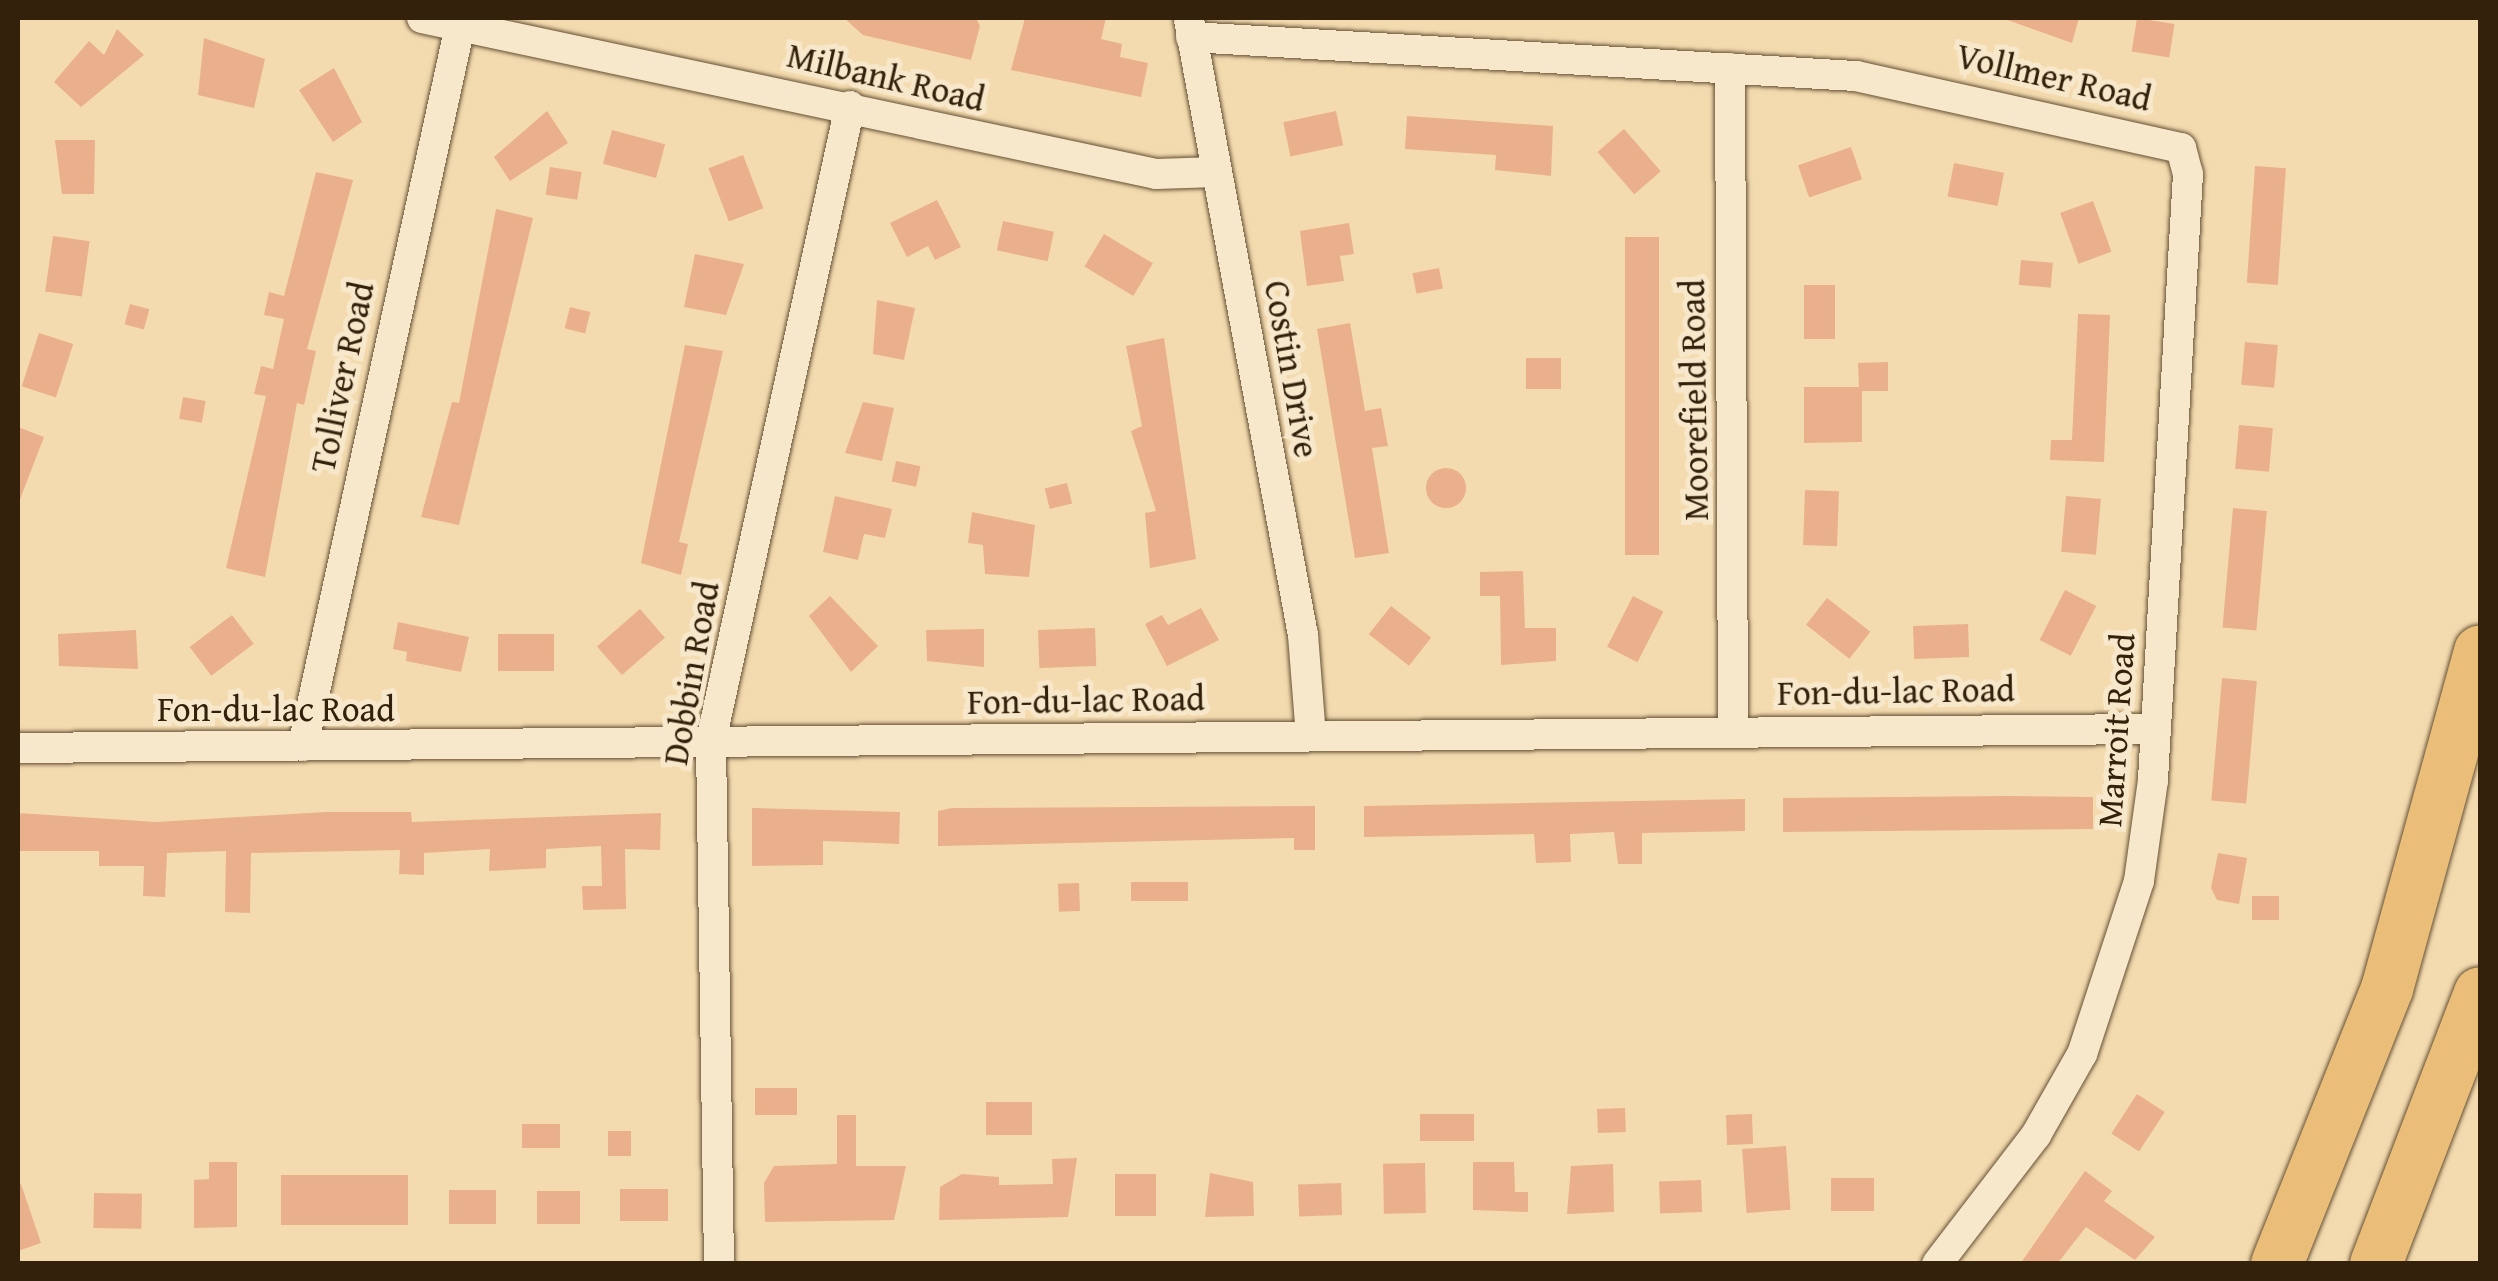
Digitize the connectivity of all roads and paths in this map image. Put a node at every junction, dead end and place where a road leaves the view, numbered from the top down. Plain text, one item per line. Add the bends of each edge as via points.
1 (422, 18) edge
2 (460, 26) junction
3 (1190, 27) edge
4 (1730, 68) junction
5 (850, 106) junction
6 (2181, 148) joint
7 (1217, 172) junction
8 (2480, 652) edge
9 (2155, 729) junction
10 (1732, 730) junction
11 (1311, 736) junction
12 (710, 741) junction
13 (303, 746) junction
14 (18, 748) edge
15 (2480, 993) edge
16 (719, 1264) edge
17 (1937, 1264) edge
18 (2276, 1264) edge
19 (2376, 1264) edge

1 - 2 street, Milbank Road
2 - 5 street, Milbank Road
2 - 13 street, Tolliver Road
3 - 4 street, Vollmer Road
3 - 7 street, Costin Drive
4 - 6 street, Vollmer Road via 1896,80
4 - 10 street, Moorefield Road
5 - 7 street, Milbank Road via 1156,174
5 - 12 street, Dobbin Road
6 - 9 street, Marroit Road via 2188,174
7 - 11 street, Costin Drive via 1303,635
8 - 18 highway via 2386,990
9 - 10 street, Fon-du-lac Road
9 - 17 street, Marroit Road via 2138,882 2088,1040 2036,1136
10 - 11 street, Fon-du-lac Road
11 - 12 street, Fon-du-lac Road
12 - 13 street, Fon-du-lac Road
12 - 16 street, Dobbin Road
13 - 14 street, Fon-du-lac Road
15 - 19 highway

